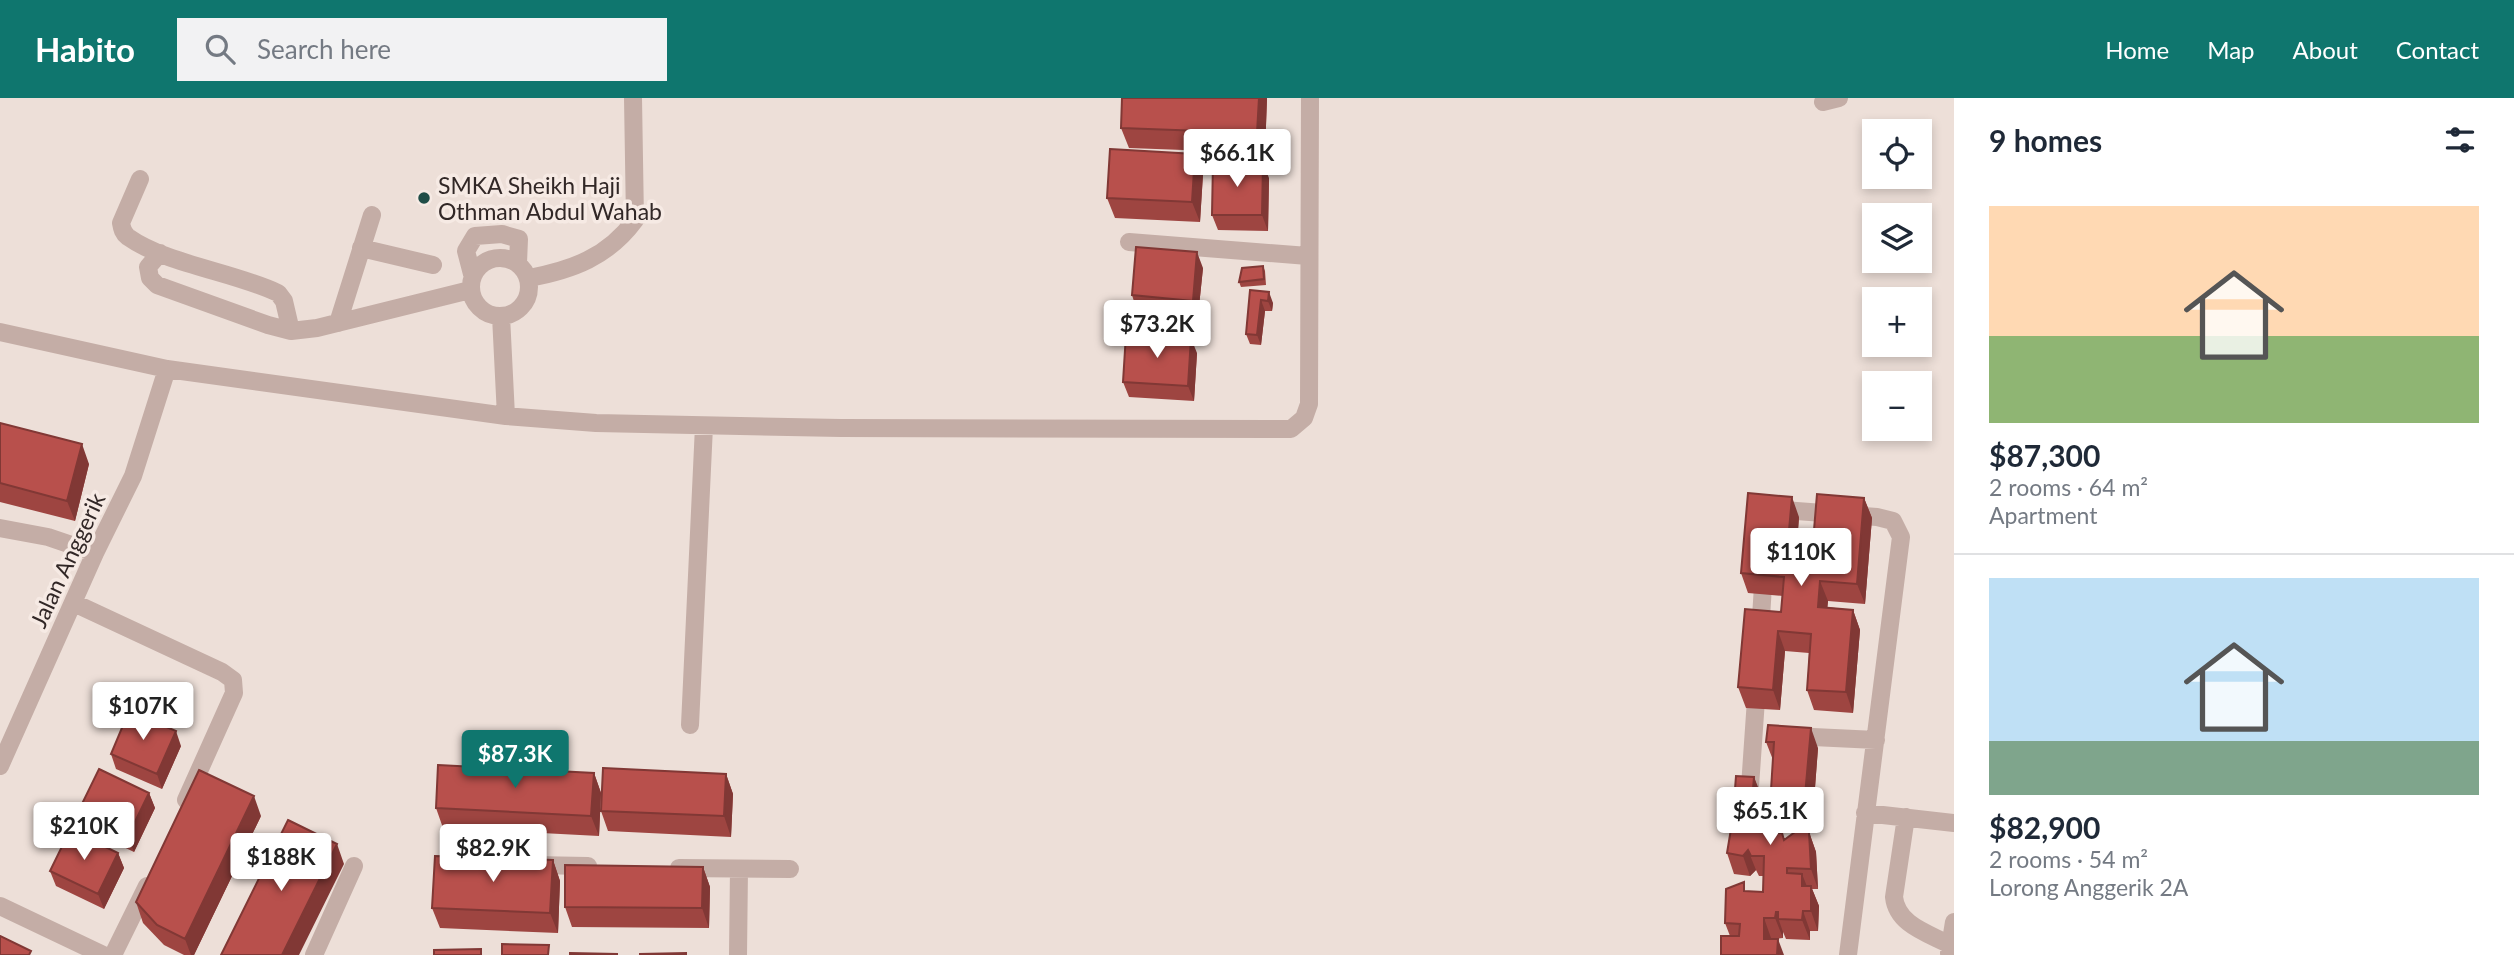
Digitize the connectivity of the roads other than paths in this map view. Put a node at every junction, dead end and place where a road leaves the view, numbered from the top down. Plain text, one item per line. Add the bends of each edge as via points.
1 (632, 98) edge
2 (1310, 98) edge
3 (140, 179) dead end
4 (372, 215) dead end
5 (1129, 242) dead end
6 (361, 248) junction
7 (160, 253) junction
8 (1308, 256) junction
9 (433, 265) dead end
10 (523, 270) junction
11 (471, 282) junction
12 (501, 316) junction
13 (338, 323) junction
14 (291, 331) junction
15 (0, 332) edge
16 (167, 369) junction
17 (506, 416) junction
18 (704, 426) junction
19 (0, 527) edge
20 (95, 553) junction
21 (75, 603) junction
22 (690, 724) dead end
23 (1767, 735) junction
24 (1876, 740) junction
25 (0, 766) edge
26 (1865, 813) junction
27 (1748, 817) edge
28 (1906, 817) junction
29 (177, 820) edge
30 (1954, 823) edge
31 (509, 865) edge
32 (354, 866) dead end
33 (604, 867) edge
34 (658, 867) edge
35 (739, 869) junction
36 (790, 869) dead end
37 (153, 871) edge
38 (0, 906) edge
39 (1954, 922) edge
40 (1950, 950) edge
41 (103, 955) edge
42 (113, 955) edge
43 (314, 955) edge
44 (738, 955) edge
45 (1848, 955) edge

1 - 10 street via 635,220 603,252 562,272
2 - 8 street
3 - 7 street via 122,230
4 - 6 street
5 - 8 street
6 - 9 street
6 - 13 street
7 - 14 street via 278,293
7 - 14 street via 148,267 149,278 157,285
8 - 18 street via 1309,404 1304,418 1291,429
10 - 11 street via 502,257 484,261
10 - 11 street via 519,239 502,234 475,236 466,251
10 - 12 street via 529,291 524,304
11 - 12 street via 475,303 486,313
11 - 13 street
12 - 17 street
13 - 14 street
15 - 16 street
16 - 17 street
16 - 20 street, Jalan Anggerik via 133,476
17 - 18 street
18 - 22 street
19 - 20 street
20 - 21 street, Jalan Anggerik
21 - 25 street, Jalan Anggerik
21 - 29 street via 233,680 234,693
23 - 24 street
23 - 24 street via 1758,661 1767,522 1773,513 1783,510 1877,517 1893,521 1901,537
23 - 27 street
24 - 26 street
26 - 28 street
26 - 45 street
28 - 30 street
28 - 40 street via 1895,909 1905,921
31 - 33 street
32 - 43 street
34 - 35 street
35 - 36 street
35 - 44 street
37 - 42 street
38 - 41 street
39 - 40 street

